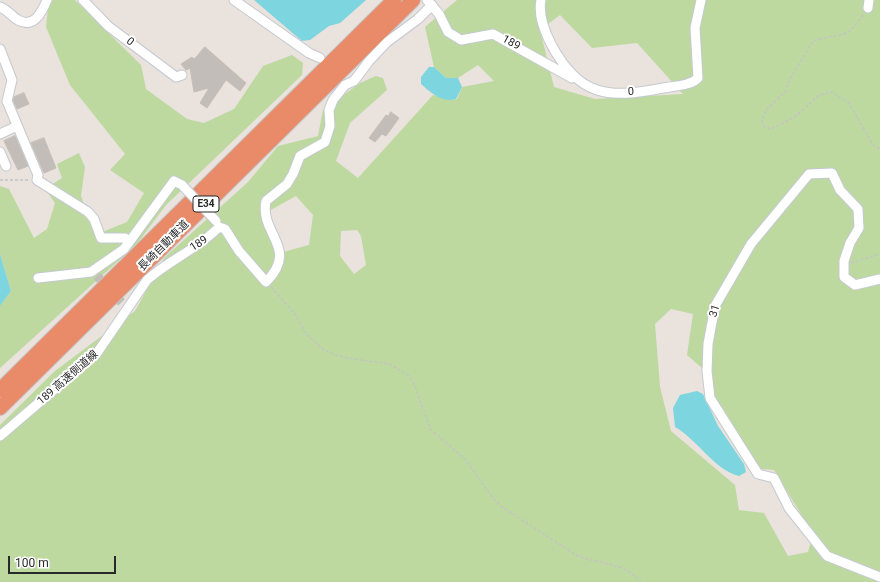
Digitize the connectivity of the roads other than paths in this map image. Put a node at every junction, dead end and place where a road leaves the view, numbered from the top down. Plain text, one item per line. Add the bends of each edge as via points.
1 (47, 0) edge
2 (83, 0) edge
3 (234, 0) edge
4 (394, 0) edge
5 (413, 0) edge
6 (541, 0) edge
7 (701, 0) edge
8 (430, 3) edge
9 (0, 7) edge
10 (0, 49) edge
11 (320, 58) dead end
12 (182, 75) dead end
13 (576, 80) junction
14 (18, 126) junction
15 (0, 134) edge
16 (0, 152) edge
17 (6, 166) dead end
18 (218, 224) junction
19 (129, 242) junction
20 (38, 278) dead end
21 (880, 280) edge
22 (125, 308) joint
23 (0, 390) edge
24 (0, 408) edge
25 (0, 436) edge
26 (880, 577) edge

1 - 9 street via 43,12 32,22 18,20
2 - 12 street, 0 via 108,26 155,62 176,77
3 - 11 street via 309,53
4 - 23 highway, 長崎自動車道 / E34
5 - 24 highway, 長崎自動車道 / E34
6 - 13 street, 0 via 539,8 542,23 564,66
7 - 13 street, 0 via 695,28 698,74 695,81 624,93 594,89
8 - 13 street, 189 via 448,32 461,40 493,34
8 - 18 street, 189 via 418,19 387,42 354,81 345,85 332,100 329,110 330,126 325,142 300,156 287,184 266,201 266,217 277,242 280,257 280,264 266,282 225,229
10 - 14 street via 12,80 7,101
14 - 15 street
14 - 19 street via 38,177 88,212 94,219 101,238 125,238
16 - 17 street
18 - 19 street, 189, bridge via 182,184 174,180
18 - 22 street, 189 via 210,237 152,275
19 - 20 street, 189 via 94,274
21 - 26 street, 31 via 855,285 844,277 844,264 850,243 859,228 858,209 840,190 832,173 810,174 751,244 715,306 708,344 707,371 710,398 758,474 774,478 789,508 827,556
22 - 25 street, 189 高速側道線 via 98,353

